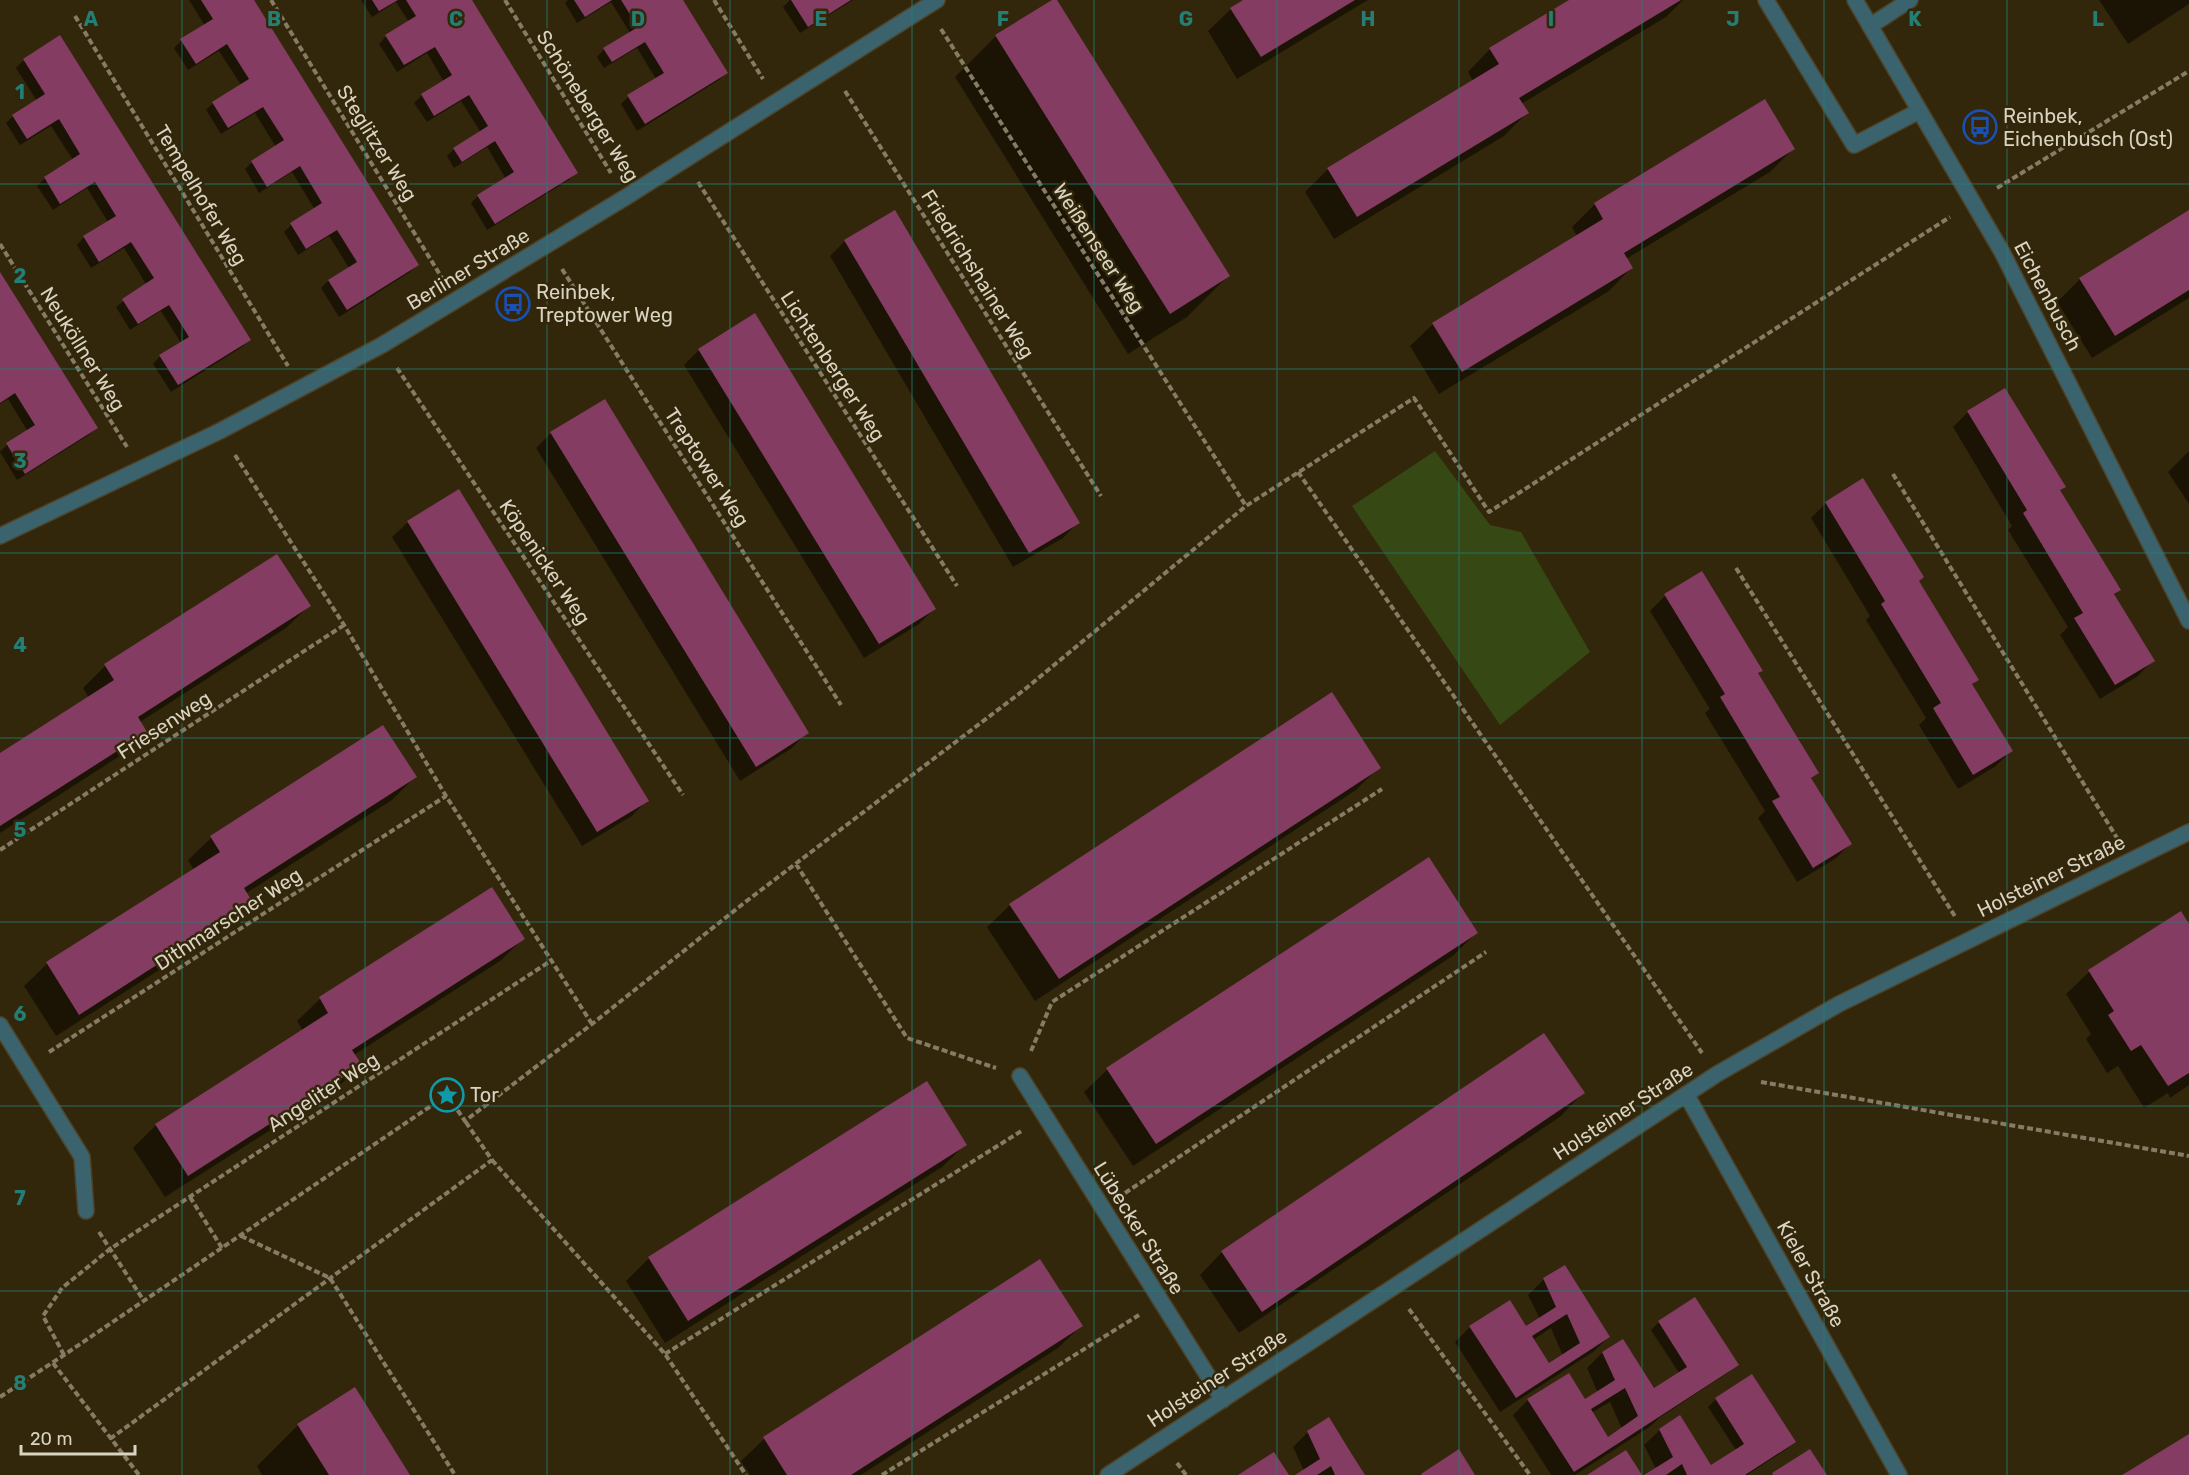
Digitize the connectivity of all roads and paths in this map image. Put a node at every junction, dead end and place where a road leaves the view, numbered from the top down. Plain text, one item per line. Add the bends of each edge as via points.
1 (271, 0) edge
2 (505, 0) edge
3 (714, 0) edge
4 (1766, 0) edge
5 (1854, 0) edge
6 (1910, 0) edge
7 (932, 3) edge
8 (75, 16) dead end
9 (1870, 27) junction
10 (830, 67) junction
11 (2189, 71) edge
12 (776, 100) junction
13 (1919, 111) junction
14 (684, 161) junction
15 (626, 197) junction
16 (1973, 202) junction
17 (0, 244) edge
18 (547, 245) junction
19 (457, 301) junction
20 (382, 345) junction
21 (302, 389) junction
22 (220, 431) junction
23 (141, 470) junction
24 (1298, 472) junction
25 (1893, 474) dead end
26 (1101, 496) dead end
27 (1246, 506) junction
28 (0, 536) edge
29 (1736, 568) dead end
30 (957, 586) dead end
31 (2189, 621) edge
32 (344, 625) junction
33 (841, 705) dead end
34 (1382, 789) dead end
35 (683, 795) dead end
36 (446, 796) junction
37 (2189, 832) edge
38 (0, 850) edge
39 (2131, 860) junction
40 (796, 864) junction
41 (1969, 940) junction
42 (1486, 952) dead end
43 (552, 960) junction
44 (592, 1024) junction
45 (0, 1025) edge
46 (26, 1067) junction
47 (1717, 1074) junction
48 (1020, 1076) junction
49 (1686, 1094) junction
50 (1044, 1116) junction
51 (465, 1121) junction
52 (2189, 1156) edge
53 (492, 1160) junction
54 (190, 1197) junction
55 (1102, 1208) junction
56 (86, 1211) dead end
57 (240, 1236) junction
58 (222, 1248) junction
59 (110, 1249) junction
60 (330, 1278) junction
61 (1392, 1287) junction
62 (144, 1301) junction
63 (1160, 1302) junction
64 (665, 1354) junction
65 (64, 1355) junction
66 (53, 1363) junction
67 (0, 1397) edge
68 (1223, 1400) junction
69 (110, 1439) junction
70 (139, 1475) edge
71 (455, 1475) edge
72 (746, 1475) edge
73 (882, 1475) edge
74 (1108, 1475) edge
75 (1530, 1475) edge
76 (1899, 1475) edge

1 - 19 path, Steglitzer Weg
2 - 15 path, Schöneberger Weg
3 - 12 path
4 - 13 street via 1854,146
5 - 9 street, Eichenbusch
6 - 9 street
7 - 10 street, Berliner Straße
7 - 27 path, Weißenseer Weg
8 - 21 path, Tempelhofer Weg
9 - 13 street, Eichenbusch
10 - 12 street, Berliner Straße
10 - 26 path, Friedrichshainer Weg
11 - 16 path
12 - 14 street, Berliner Straße
13 - 16 street, Eichenbusch
14 - 15 street, Berliner Straße
14 - 30 path, Lichtenberger Weg
15 - 18 street, Berliner Straße
16 - 24 path via 1489,512 1414,398
16 - 31 street, Eichenbusch
17 - 23 path, Neuköllner Weg
18 - 19 street, Berliner Straße
18 - 33 path, Treptower Weg
19 - 20 street, Berliner Straße
20 - 21 street, Berliner Straße
20 - 35 path, Köpenicker Weg
21 - 22 street, Berliner Straße
22 - 23 street, Berliner Straße
22 - 32 path
23 - 28 street, Berliner Straße
24 - 27 path
24 - 47 path
25 - 39 path
27 - 40 path via 1024,690
29 - 41 path
32 - 36 path
32 - 38 path, Friesenweg
34 - 48 path via 1052,1002
36 - 43 path
36 - 46 path, Dithmarscher Weg
37 - 39 street, Holsteiner Straße
39 - 41 street, Holsteiner Straße
40 - 44 path
40 - 48 path via 907,1038
41 - 47 street, Holsteiner Straße via 1839,1004
42 - 55 path
43 - 44 path
43 - 54 path, Angeliter Weg
44 - 51 path
45 - 46 street
46 - 56 street via 82,1157
47 - 49 street, Holsteiner Straße
47 - 52 path
48 - 50 street, Lübecker Straße
49 - 61 street, Holsteiner Straße
49 - 76 street, Kieler Straße
50 - 55 street, Lübecker Straße
50 - 64 path
51 - 53 path
51 - 57 path via 447,1095
53 - 60 path
53 - 64 path
54 - 58 path
54 - 59 path, Angeliter Weg
55 - 63 street, Lübecker Straße
57 - 58 path
57 - 60 path
58 - 62 path
59 - 62 path
59 - 65 path, Angeliter Weg via 62,1288 43,1316
60 - 69 path
60 - 71 path
61 - 68 street, Holsteiner Straße
61 - 75 path
62 - 65 path
63 - 68 street, Lübecker Straße
63 - 73 path
64 - 72 path
65 - 66 path
66 - 67 path
66 - 69 path
68 - 74 street, Holsteiner Straße
69 - 70 path

